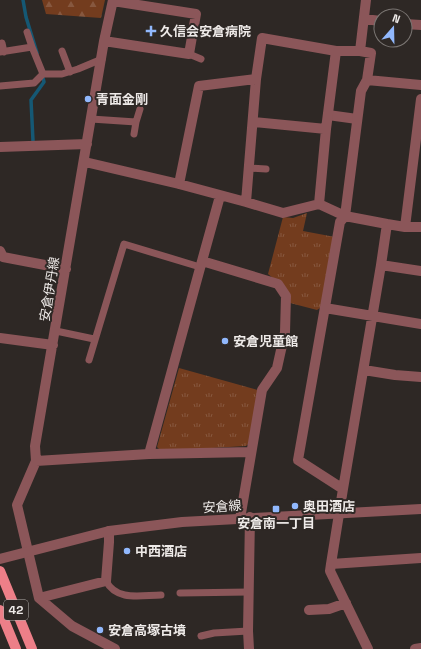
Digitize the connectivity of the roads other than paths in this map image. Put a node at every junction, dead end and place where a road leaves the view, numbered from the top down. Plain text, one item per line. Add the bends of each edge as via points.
1 (366, 0) edge
2 (113, 1) edge
3 (364, 19) junction
4 (373, 20) edge
5 (27, 32) dead end
6 (104, 41) junction
7 (2, 43) dead end
8 (32, 47) junction
9 (62, 50) dead end
10 (336, 50) junction
11 (2, 52) edge
12 (360, 52) junction
13 (188, 54) junction
14 (102, 59) junction
15 (200, 59) dead end
16 (70, 72) junction
17 (43, 74) junction
18 (256, 80) junction
19 (367, 80) junction
20 (421, 85) edge
21 (0, 86) edge
22 (421, 99) edge
23 (140, 109) dead end
24 (328, 115) junction
25 (91, 119) junction
26 (357, 119) junction
27 (136, 122) junction
28 (253, 122) junction
29 (326, 129) junction
30 (134, 134) dead end
31 (87, 144) junction
32 (0, 147) edge
33 (85, 162) junction
34 (249, 168) junction
35 (266, 170) dead end
36 (178, 184) junction
37 (220, 196) junction
38 (246, 202) junction
39 (319, 204) junction
40 (345, 216) junction
41 (387, 224) junction
42 (405, 227) junction
43 (421, 227) edge
44 (0, 251) edge
45 (201, 264) junction
46 (381, 265) junction
47 (66, 269) junction
48 (421, 271) edge
49 (325, 308) junction
50 (372, 316) junction
51 (421, 324) edge
52 (56, 332) junction
53 (0, 338) edge
54 (94, 339) junction
55 (53, 344) junction
56 (89, 360) dead end
57 (364, 370) junction
58 (421, 377) edge
59 (251, 452) junction
60 (149, 454) junction
61 (36, 461) junction
62 (343, 489) junction
63 (421, 509) edge
64 (340, 513) junction
65 (245, 518) junction
66 (109, 531) junction
67 (28, 551) junction
68 (421, 558) edge
69 (0, 559) edge
70 (331, 564) junction
71 (0, 571) edge
72 (106, 581) junction
73 (249, 592) junction
74 (180, 593) dead end
75 (161, 595) dead end
76 (39, 598) junction
77 (346, 603) junction
78 (0, 610) edge
79 (309, 610) dead end
80 (248, 631) junction
81 (201, 636) dead end
82 (421, 648) edge
83 (16, 649) edge
84 (32, 649) edge
85 (114, 649) edge
86 (249, 649) edge
87 (368, 649) edge
88 (417, 649) edge

1 - 3 street
2 - 6 street, 安倉伊丹線
2 - 13 street via 196,14
3 - 4 street
3 - 12 street
5 - 8 lane
6 - 13 street
6 - 14 street, 安倉伊丹線
7 - 11 lane
8 - 11 lane
8 - 17 lane
9 - 16 lane
10 - 12 street
10 - 18 street via 262,38
10 - 24 street
12 - 19 street via 371,53
13 - 15 lane
14 - 16 lane
14 - 25 street, 安倉伊丹線
16 - 17 lane
17 - 21 lane via 34,83
18 - 28 street
18 - 36 street via 199,86
19 - 20 street
19 - 26 street via 361,91
22 - 42 street
23 - 27 lane
24 - 26 street
24 - 29 street
25 - 27 lane
25 - 31 street, 安倉伊丹線
26 - 40 street
27 - 30 lane
28 - 29 street
28 - 34 street
29 - 39 street
31 - 32 street
31 - 33 street, 安倉伊丹線
33 - 36 street
33 - 47 street, 安倉伊丹線
34 - 35 lane
34 - 38 street
36 - 37 street
37 - 38 street
37 - 45 street
38 - 39 street via 283,213
39 - 40 street
40 - 41 street
40 - 49 street via 340,222
41 - 42 street
41 - 46 street
42 - 43 street
44 - 47 street via 3,258
45 - 54 lane via 124,244
45 - 59 street via 278,284 286,296 285,332 277,368 262,390
45 - 60 street
46 - 48 street
46 - 50 street
47 - 52 street, 安倉伊丹線
49 - 50 street
49 - 62 street via 298,460
50 - 51 street
50 - 57 street
52 - 54 lane
52 - 55 street, 安倉伊丹線
53 - 55 street
54 - 56 lane
55 - 61 street, 安倉伊丹線 via 35,446
57 - 58 street
57 - 62 street
59 - 60 street
59 - 65 street
60 - 61 street
61 - 67 street, 安倉伊丹線 via 17,505
62 - 64 street
63 - 64 street, 安倉線
64 - 65 street, 安倉線
64 - 70 street
65 - 66 street, 安倉線 via 182,522
65 - 73 street
66 - 67 street, 安倉線
66 - 72 street
67 - 69 street
67 - 76 street, 安倉伊丹線
68 - 70 street
70 - 77 street via 330,571
71 - 84 main road, 42
72 - 75 lane via 110,588 120,594 138,597
72 - 76 street
73 - 74 lane
73 - 80 street
76 - 85 street via 72,626
77 - 79 street via 328,609
77 - 87 street
78 - 83 main road, 42
80 - 81 lane
80 - 86 street
82 - 88 street

